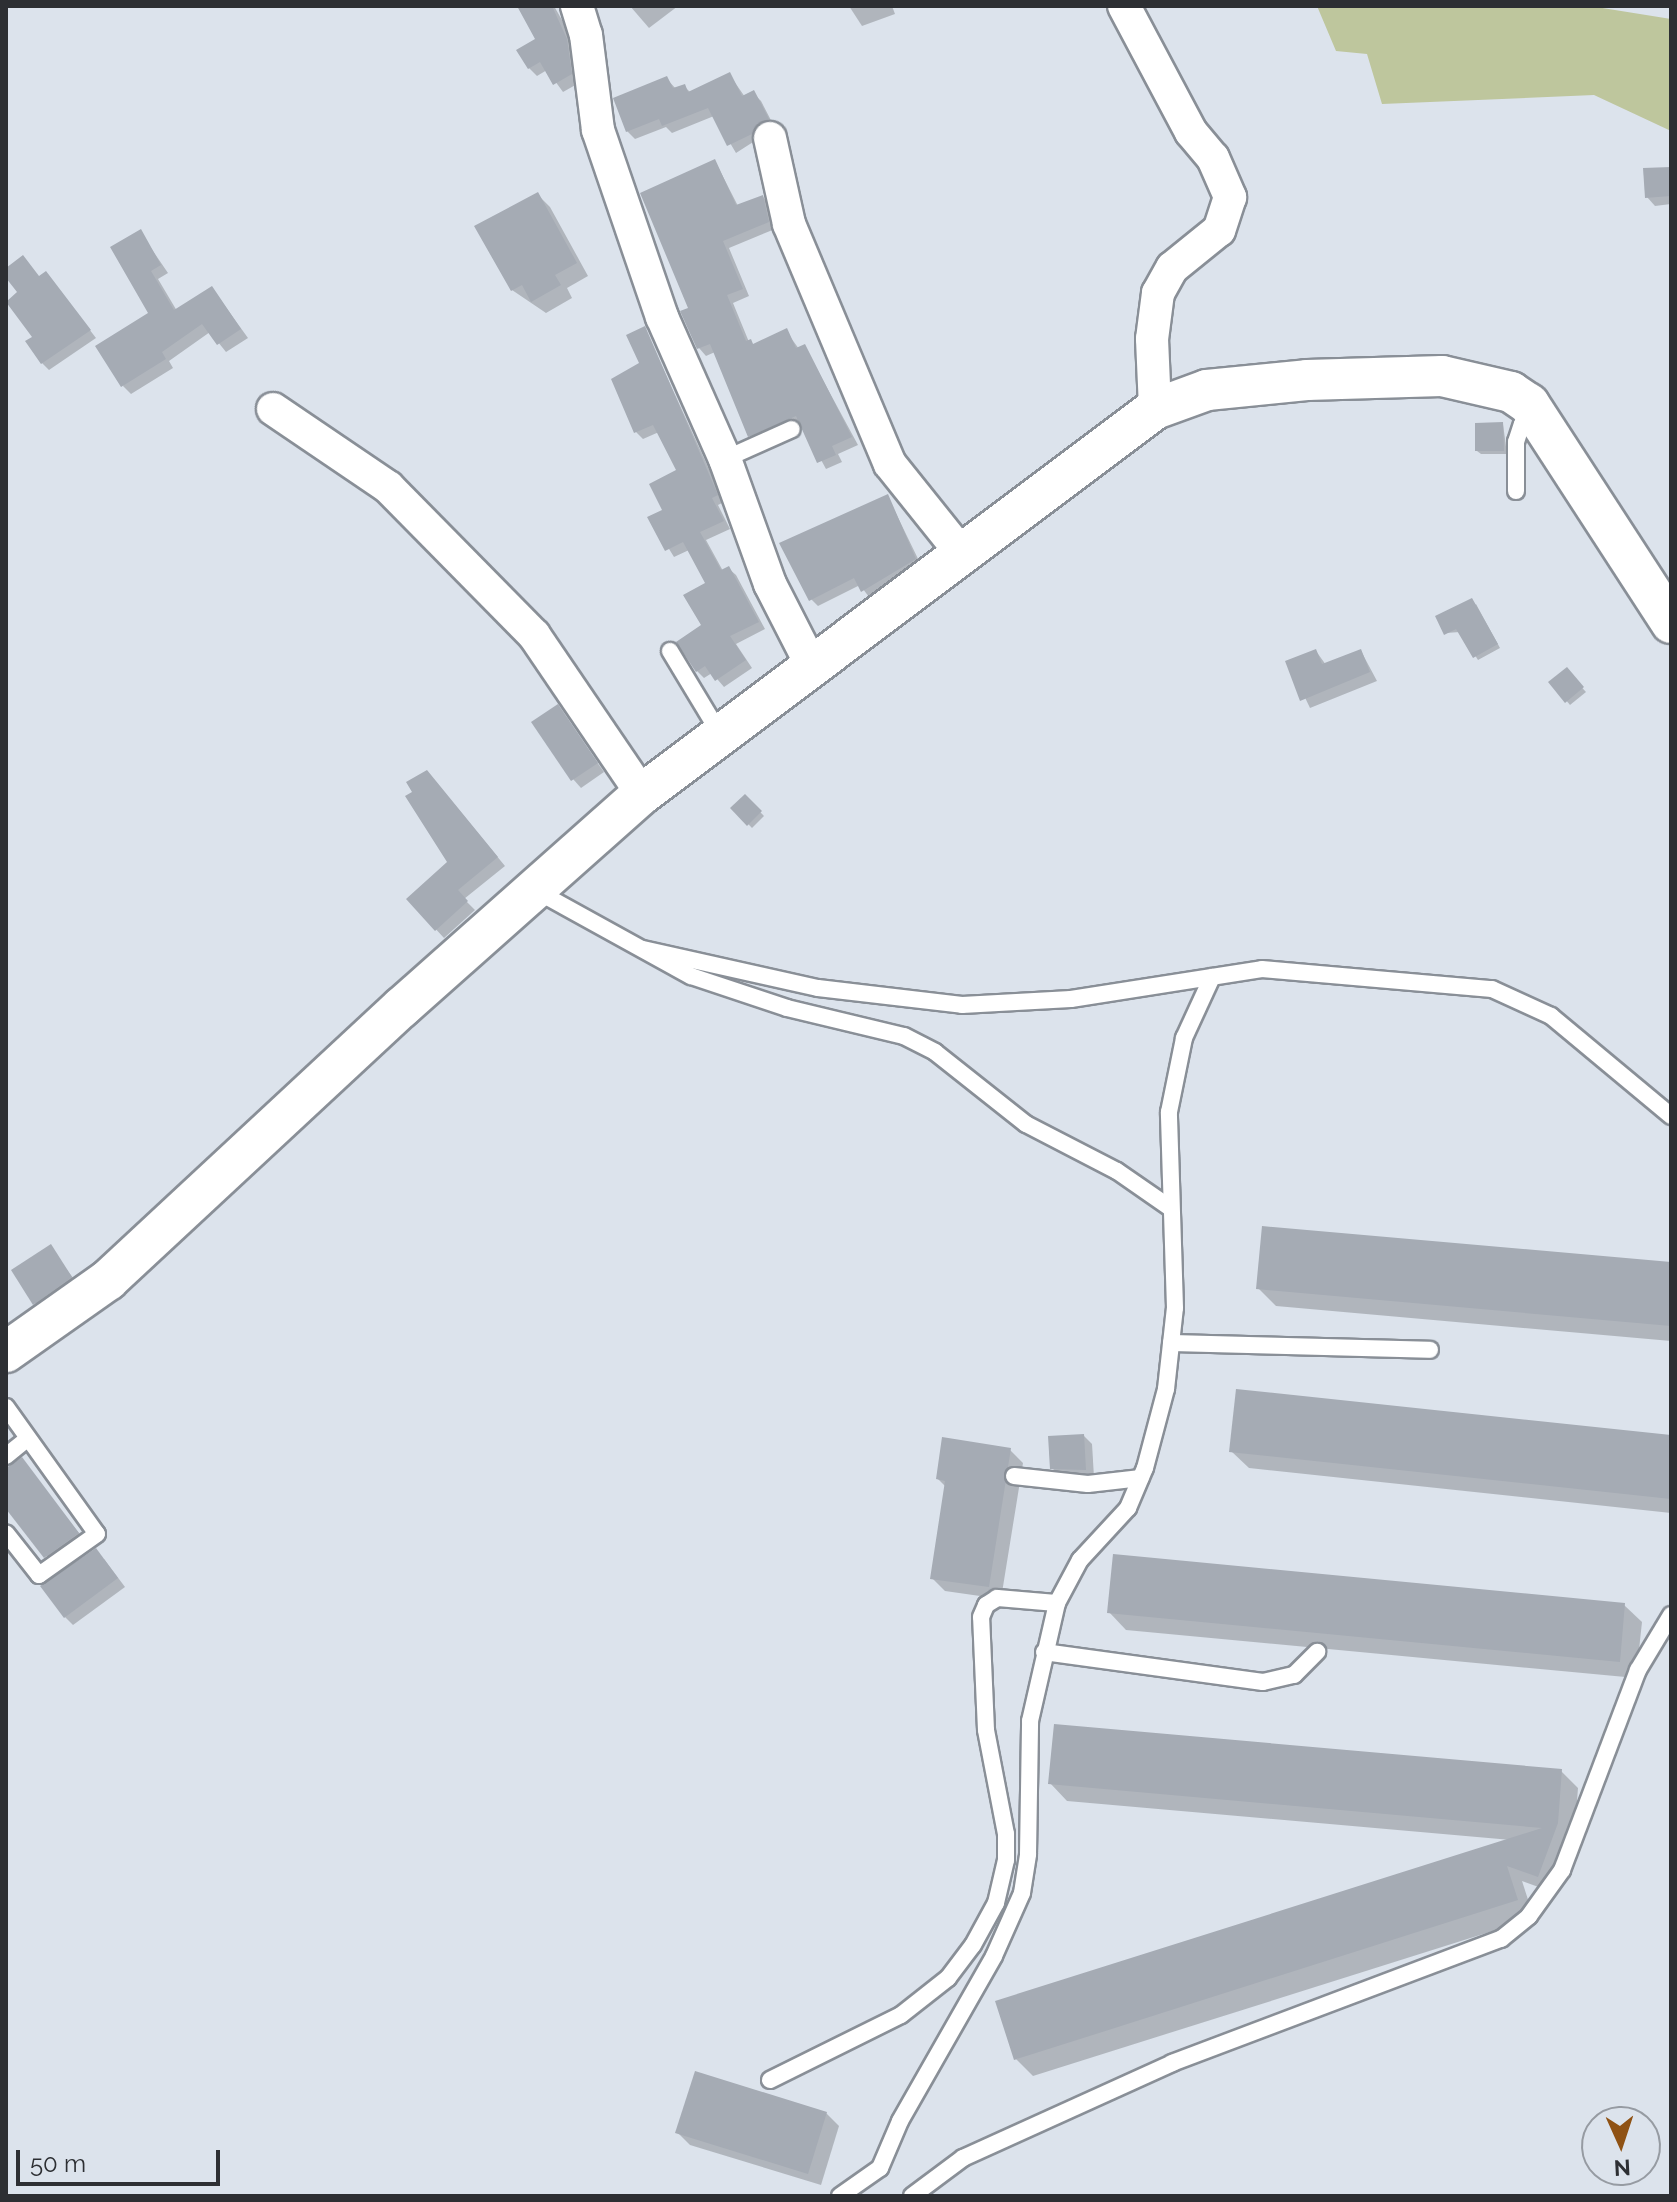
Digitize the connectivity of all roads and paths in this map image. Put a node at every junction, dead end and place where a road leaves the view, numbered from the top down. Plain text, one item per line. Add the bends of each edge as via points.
1 (577, 6) edge
2 (1124, 6) edge
3 (770, 138) dead end
4 (273, 409) dead end
5 (1155, 409) junction
6 (1536, 415) junction
7 (792, 429) dead end
8 (725, 459) junction
9 (1516, 491) dead end
10 (962, 554) junction
11 (1671, 623) edge
12 (670, 651) dead end
13 (813, 668) junction
14 (720, 734) junction
15 (642, 794) junction
16 (534, 889) junction
17 (643, 949) junction
18 (1212, 977) junction
19 (1671, 1116) edge
20 (1171, 1207) junction
21 (1171, 1343) junction
22 (10, 1346) edge
23 (1430, 1350) dead end
24 (6, 1407) edge
25 (28, 1438) junction
26 (6, 1456) edge
27 (1014, 1476) dead end
28 (1141, 1478) junction
29 (6, 1533) edge
30 (1057, 1603) junction
31 (1671, 1615) edge
32 (1044, 1652) junction
33 (1317, 1652) dead end
34 (770, 2080) dead end
35 (840, 2196) edge
36 (912, 2196) edge

1 - 8 street via 586,35 598,130 662,317
2 - 5 street via 1230,197 1219,230 1172,268 1158,293 1152,339
3 - 10 street via 789,224 890,464
4 - 15 street via 388,487 534,635
5 - 6 street via 1207,390 1307,380 1442,376 1511,392
5 - 10 street
6 - 9 lane via 1522,424 1516,442
6 - 11 street
7 - 8 lane
8 - 13 street via 770,584
10 - 13 street
12 - 14 lane
13 - 14 street
14 - 15 street
15 - 16 street
16 - 17 lane
16 - 22 street via 108,1280
17 - 18 lane via 818,988 962,1005 1071,999
17 - 20 lane via 691,976 904,1036 935,1052 1026,1124
18 - 19 lane via 1262,969 1492,989 1551,1016
18 - 20 lane via 1184,1038 1169,1112
20 - 21 lane
21 - 23 lane
21 - 28 lane via 1166,1389
24 - 25 lane
25 - 26 lane
25 - 29 lane via 97,1534 39,1575
27 - 28 lane via 1088,1484
28 - 30 lane via 1128,1508 1080,1560
30 - 32 lane
30 - 34 lane via 997,1598 981,1617 986,1730 1006,1860 996,1903 973,1945 948,1978 901,2015
31 - 36 lane via 1638,1670 1562,1870 1529,1916 1501,1939 1172,2063 963,2158
32 - 33 lane via 1263,1682 1294,1675
32 - 35 lane via 1030,1721 1028,1854 1022,1893 994,1956 900,2121 880,2168

